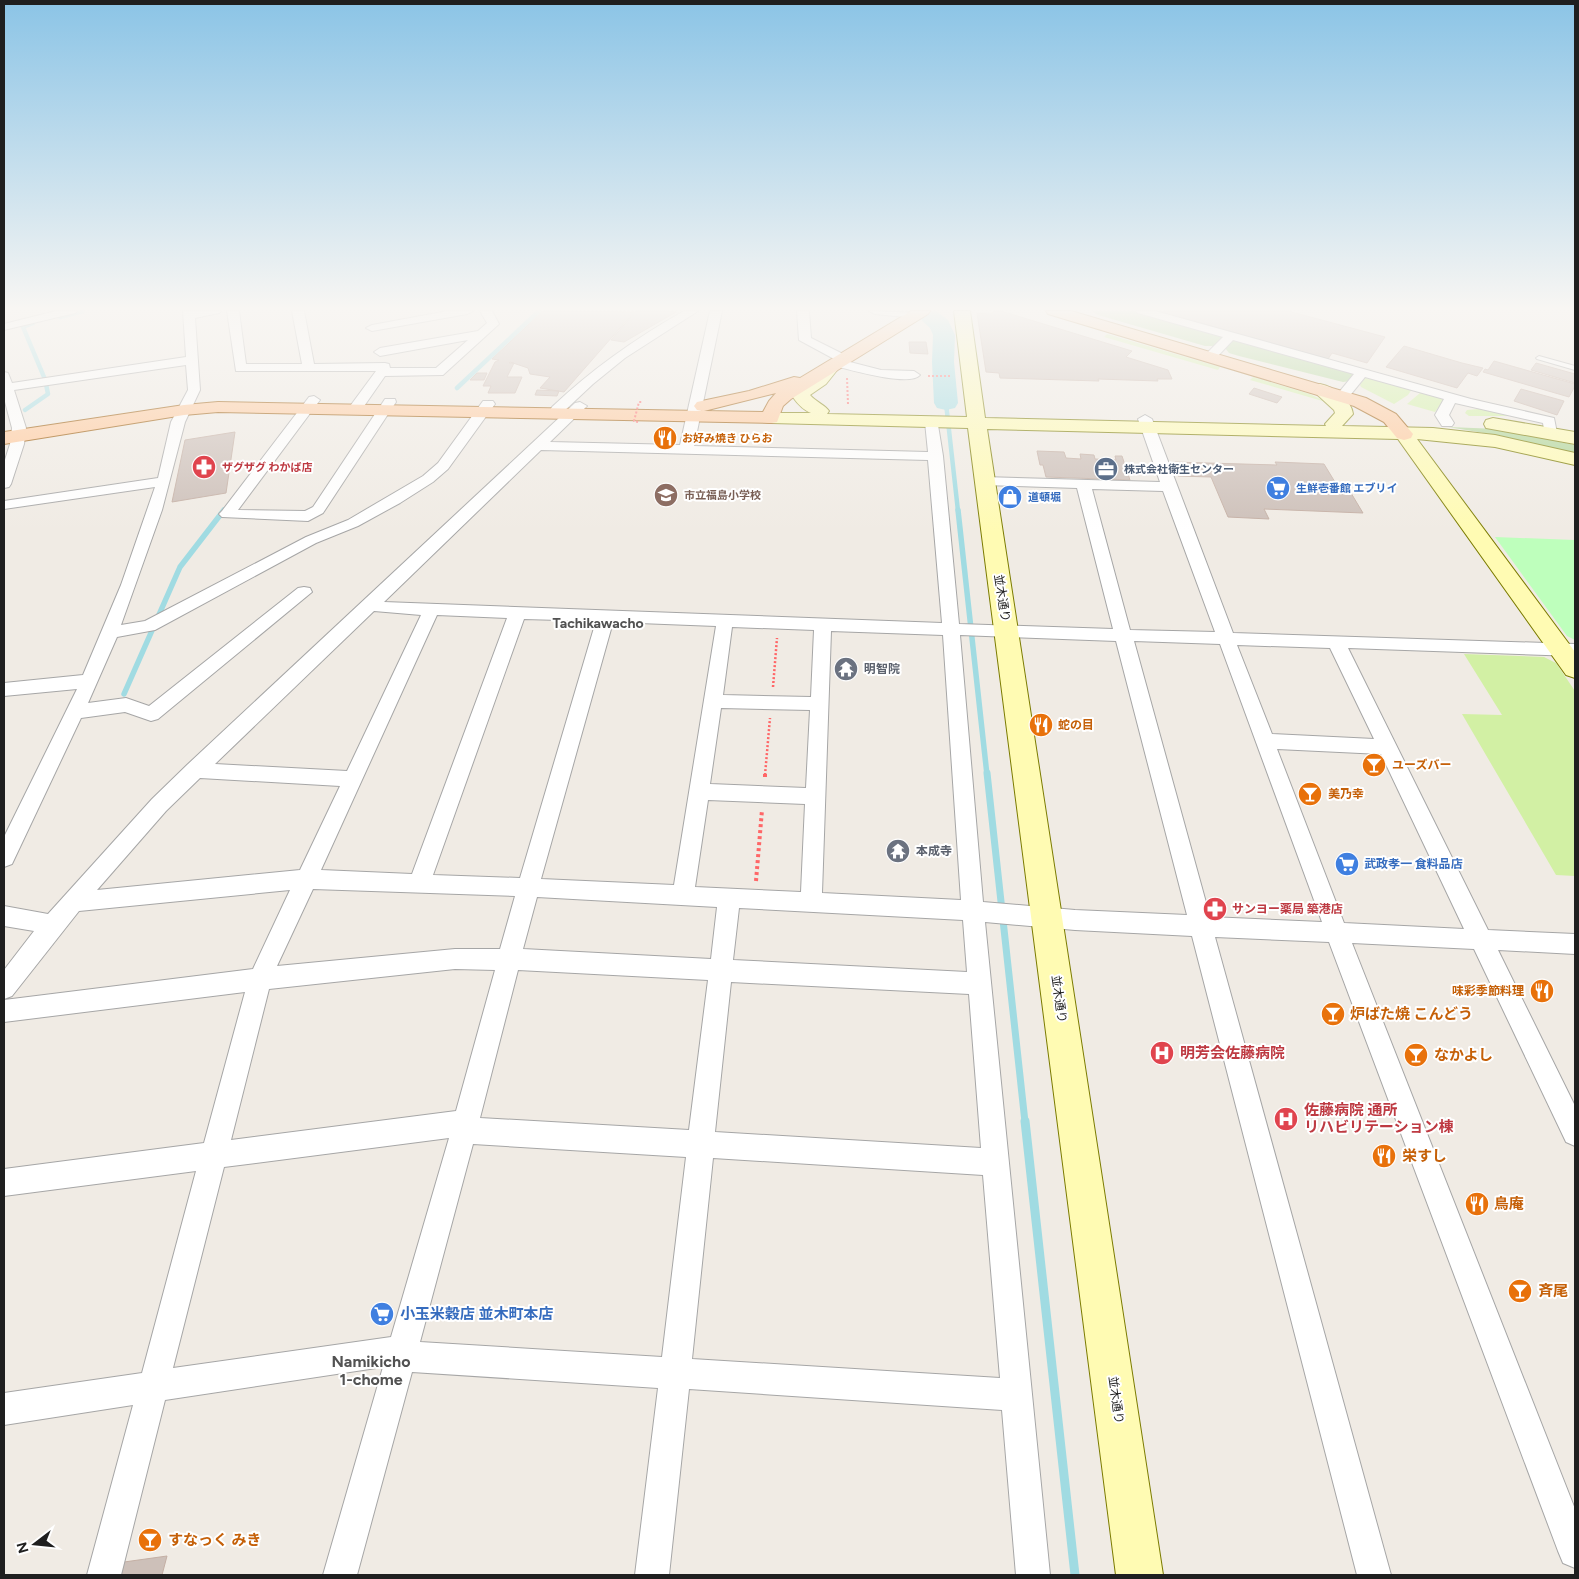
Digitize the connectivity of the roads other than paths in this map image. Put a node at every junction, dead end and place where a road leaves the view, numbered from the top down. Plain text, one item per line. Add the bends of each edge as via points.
1 (5, 385) edge
2 (194, 385) edge
3 (372, 385) edge
4 (591, 385) edge
5 (699, 385) edge
6 (782, 385) edge
7 (804, 385) edge
8 (814, 385) edge
9 (972, 385) edge
10 (1306, 385) edge
11 (1352, 385) edge
12 (1408, 385) edge
13 (1320, 389) junction
14 (1342, 396) junction
15 (1452, 397) junction
16 (312, 404) junction
17 (357, 405) junction
18 (186, 406) junction
19 (387, 406) junction
20 (486, 408) junction
21 (567, 409) junction
22 (820, 411) junction
23 (693, 412) junction
24 (771, 414) junction
25 (945, 419) junction
26 (977, 419) junction
27 (1447, 423) junction
28 (1147, 424) junction
29 (1334, 424) junction
30 (1400, 429) junction
31 (11, 433) edge
32 (1550, 433) junction
33 (1575, 438) edge
34 (538, 446) junction
35 (686, 450) junction
36 (936, 456) junction
37 (1575, 459) edge
38 (164, 481) junction
39 (983, 481) junction
40 (4, 484) edge
41 (1083, 484) junction
42 (1169, 487) junction
43 (4, 505) edge
44 (304, 592) dead end
45 (369, 605) junction
46 (432, 609) junction
47 (518, 612) junction
48 (606, 616) junction
49 (726, 620) junction
50 (823, 624) junction
51 (957, 629) junction
52 (996, 630) junction
53 (111, 632) junction
54 (1123, 635) junction
55 (1226, 638) junction
56 (1336, 642) junction
57 (1568, 649) edge
58 (1575, 669) edge
59 (90, 681) junction
60 (4, 689) edge
61 (713, 701) junction
62 (820, 704) junction
63 (75, 712) junction
64 (1266, 741) junction
65 (1387, 747) junction
66 (194, 770) junction
67 (353, 779) junction
68 (699, 792) junction
69 (816, 796) junction
70 (4, 858) edge
71 (306, 879) junction
72 (419, 884) junction
73 (528, 888) junction
74 (683, 896) junction
75 (742, 899) junction
76 (73, 902) junction
77 (812, 902) junction
78 (981, 912) junction
79 (4, 916) edge
80 (1032, 917) junction
81 (53, 925) junction
82 (1200, 927) junction
83 (1337, 933) junction
84 (1480, 940) junction
85 (1575, 944) edge
86 (509, 960) junction
87 (720, 971) junction
88 (260, 979) junction
89 (980, 984) junction
90 (4, 988) edge
91 (4, 1011) edge
92 (465, 1127) junction
93 (1575, 1133) edge
94 (701, 1145) junction
95 (215, 1155) junction
96 (997, 1162) junction
97 (4, 1182) edge
98 (402, 1354) junction
99 (675, 1374) junction
100 (154, 1386) junction
101 (1017, 1395) junction
102 (4, 1409) edge
103 (1575, 1551) edge
104 (104, 1575) edge
105 (340, 1575) edge
106 (652, 1575) edge
107 (1033, 1575) edge
108 (1140, 1575) edge
109 (1374, 1575) edge

1 - 31 street
2 - 18 street
3 - 17 street
4 - 21 street
5 - 23 street
6 - 23 main road
7 - 24 main road via 777,401
8 - 22 street via 801,396
9 - 26 street, 並木通り
10 - 13 main road
11 - 14 street
12 - 15 street
13 - 14 main road
13 - 29 street via 1344,409 1344,414
14 - 30 main road via 1380,411
15 - 27 street via 1442,415
15 - 32 street via 1549,421
16 - 17 main road
16 - 18 main road
16 - 19 street via 227,514 308,516 318,510
17 - 19 main road
18 - 31 main road
18 - 38 street via 178,422
19 - 20 main road
20 - 21 main road
20 - 53 street via 443,466 404,495 156,622
21 - 23 main road
21 - 34 street
22 - 24 street
22 - 25 street
23 - 24 main road
23 - 35 street
24 - 25 street
25 - 26 street
25 - 36 street
26 - 28 street
26 - 39 street, 並木通り
27 - 30 street
27 - 32 street via 1497,424
28 - 29 street
28 - 30 street
28 - 42 street
29 - 30 street
30 - 37 street via 1495,441
30 - 57 street
31 - 40 street
32 - 33 street
34 - 35 street
34 - 45 street
35 - 36 street
36 - 51 street
38 - 43 street
38 - 53 street
39 - 41 street
39 - 52 street, 並木通り
41 - 42 street
41 - 54 street
42 - 55 street
44 - 63 street via 151,714 126,705
45 - 46 street
45 - 66 street
46 - 47 street
46 - 67 street
47 - 48 street
47 - 72 street
48 - 49 street
48 - 73 street
49 - 50 street
49 - 61 street
50 - 51 street
50 - 62 street
51 - 52 street
51 - 78 street
52 - 54 street
52 - 80 street, 並木通り
53 - 59 street
54 - 55 street
54 - 82 street
55 - 56 street
55 - 64 street
56 - 57 street
56 - 65 street
57 - 58 street
59 - 60 street
59 - 63 street
61 - 62 street
61 - 68 street
62 - 69 street
63 - 70 street
64 - 65 street
64 - 83 street
65 - 84 street
66 - 67 street
66 - 76 street via 159,804
67 - 71 street
68 - 69 street
68 - 74 street
69 - 77 street
71 - 72 street
71 - 76 street
71 - 88 street
72 - 73 street
73 - 74 street
73 - 86 street
74 - 75 street
75 - 77 street
75 - 87 street
76 - 81 street
77 - 78 street
78 - 80 street
78 - 89 street
79 - 81 street
80 - 82 street
80 - 108 street, 並木通り
81 - 90 street
82 - 83 street
82 - 109 street
83 - 84 street
83 - 103 street
84 - 85 street
84 - 93 street
86 - 87 street
86 - 88 street via 455,958
86 - 92 street
87 - 89 street
87 - 94 street
88 - 91 street
88 - 95 street
89 - 96 street
92 - 94 street
92 - 95 street
92 - 98 street
94 - 96 street
94 - 99 street
95 - 97 street
95 - 100 street
96 - 101 street
98 - 99 street
98 - 100 street via 384,1352
98 - 105 street
99 - 101 street
99 - 106 street
100 - 102 street
100 - 104 street
101 - 107 street

